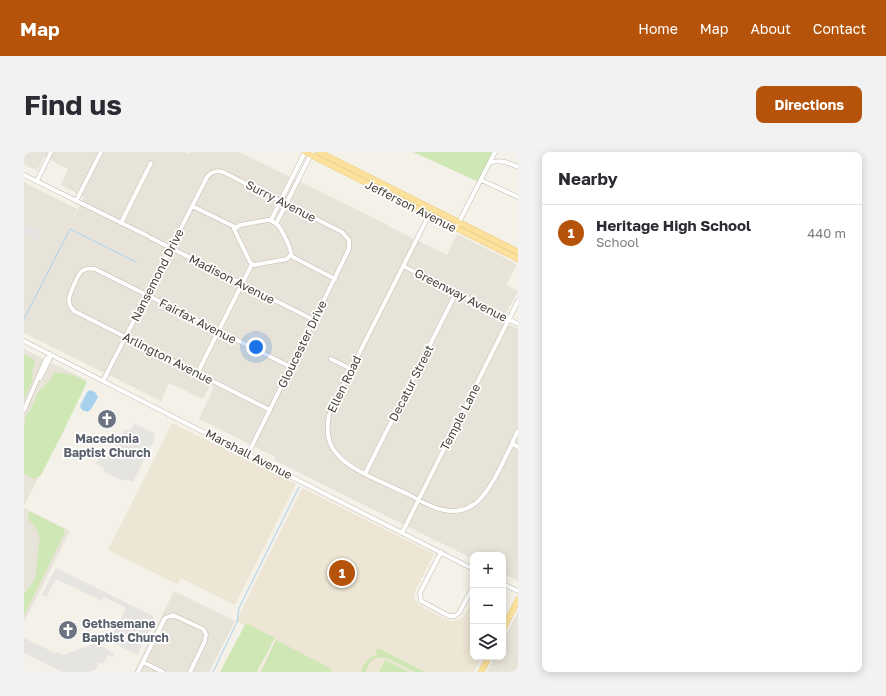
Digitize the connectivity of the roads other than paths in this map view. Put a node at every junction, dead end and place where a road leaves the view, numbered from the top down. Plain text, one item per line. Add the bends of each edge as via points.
1 (51, 152) edge
2 (101, 152) edge
3 (319, 152) edge
4 (495, 152) edge
5 (308, 153) edge
6 (490, 162) junction
7 (151, 163) dead end
8 (518, 167) edge
9 (214, 172) joint
10 (24, 175) edge
11 (481, 180) junction
12 (37, 181) junction
13 (518, 197) edge
14 (281, 200) junction
15 (76, 201) junction
16 (287, 203) junction
17 (192, 206) junction
18 (430, 211) junction
19 (271, 220) junction
20 (459, 222) junction
21 (121, 223) junction
22 (276, 224) junction
23 (235, 228) junction
24 (456, 228) junction
25 (345, 234) joint
26 (171, 248) junction
27 (518, 252) edge
28 (291, 256) junction
29 (518, 259) edge
30 (252, 264) junction
31 (403, 266) junction
32 (335, 279) junction
33 (242, 284) junction
34 (456, 293) junction
35 (147, 295) junction
36 (518, 301) edge
37 (69, 303) joint
38 (314, 320) junction
39 (509, 320) junction
40 (518, 324) edge
41 (219, 331) junction
42 (125, 337) junction
43 (24, 341) edge
44 (51, 355) junction
45 (331, 359) dead end
46 (291, 367) junction
47 (351, 369) junction
48 (197, 374) junction
49 (103, 381) junction
50 (24, 410) edge
51 (270, 410) junction
52 (518, 431) edge
53 (512, 443) junction
54 (518, 446) edge
55 (248, 454) junction
56 (365, 474) junction
57 (418, 499) junction
58 (402, 533) junction
59 (440, 552) junction
60 (470, 567) edge
61 (506, 585) edge
62 (518, 591) edge
63 (470, 594) edge
64 (518, 600) edge
65 (506, 624) edge
66 (487, 660) edge
67 (143, 662) junction
68 (138, 672) edge
69 (163, 672) edge
70 (190, 672) edge
71 (481, 672) edge

1 - 12 street
2 - 15 street
3 - 18 main road, Jefferson Avenue
4 - 6 street
5 - 14 street
5 - 16 street
5 - 18 main road, Jefferson Avenue
6 - 8 street via 502,161
6 - 11 street
7 - 21 street
9 - 14 street, Surry Avenue via 223,172
9 - 17 street, Nansemond Drive via 207,177
10 - 12 street, Madison Avenue
11 - 13 street
11 - 20 street
12 - 15 street, Madison Avenue
14 - 16 street, Surry Avenue
14 - 19 street
15 - 21 street, Madison Avenue
16 - 22 street
16 - 25 street, Surry Avenue
17 - 23 street
17 - 26 street, Nansemond Drive
18 - 20 main road, Jefferson Avenue
18 - 24 main road, Jefferson Avenue
18 - 31 street, Ellen Road
19 - 22 street
19 - 23 street
20 - 24 street
20 - 27 main road, Jefferson Avenue
21 - 26 street, Madison Avenue
22 - 28 street via 291,250
23 - 30 street via 235,233
24 - 29 main road, Jefferson Avenue
25 - 32 street, Gloucester Drive via 349,240 349,249
26 - 33 street, Madison Avenue
26 - 35 street, Nansemond Drive
28 - 30 street
28 - 32 street
30 - 33 street
31 - 34 street, Greenway Avenue
31 - 47 street, Ellen Road
32 - 38 street, Gloucester Drive
33 - 38 street, Madison Avenue
33 - 41 street
34 - 39 street, Greenway Avenue
34 - 56 street, Decatur Street
35 - 37 street, Fairfax Avenue via 95,269 84,270 79,274 69,296
35 - 41 street, Fairfax Avenue
35 - 42 street, Nansemond Drive
36 - 39 street, Temple Lane
37 - 42 street, Arlington Avenue via 74,311
38 - 46 street, Gloucester Drive
39 - 40 street, Greenway Avenue
39 - 57 street, Temple Lane
41 - 46 street, Fairfax Avenue
41 - 48 street
42 - 48 street, Arlington Avenue
42 - 49 street, Nansemond Drive
43 - 44 street, Marshall Avenue
44 - 49 street, Marshall Avenue
44 - 50 street via 46,359
45 - 47 street
46 - 51 street, Gloucester Drive
47 - 56 street, Ellen Road via 330,411 328,434 339,457
48 - 51 street, Arlington Avenue
49 - 55 street, Marshall Avenue
51 - 55 street, Gloucester Drive
52 - 53 street, Ellen Road
53 - 54 street
53 - 57 street, Ellen Road via 487,492 472,506 449,511
55 - 58 street, Marshall Avenue
56 - 57 street, Ellen Road
57 - 58 street, Temple Lane
58 - 59 street, Marshall Avenue
59 - 60 street, Marshall Avenue
59 - 63 street via 420,593 421,601 449,616 455,616 460,613
61 - 62 street
64 - 65 main road
66 - 71 main road
67 - 68 street
67 - 69 street
67 - 70 street via 165,618 175,615 203,629 206,634

